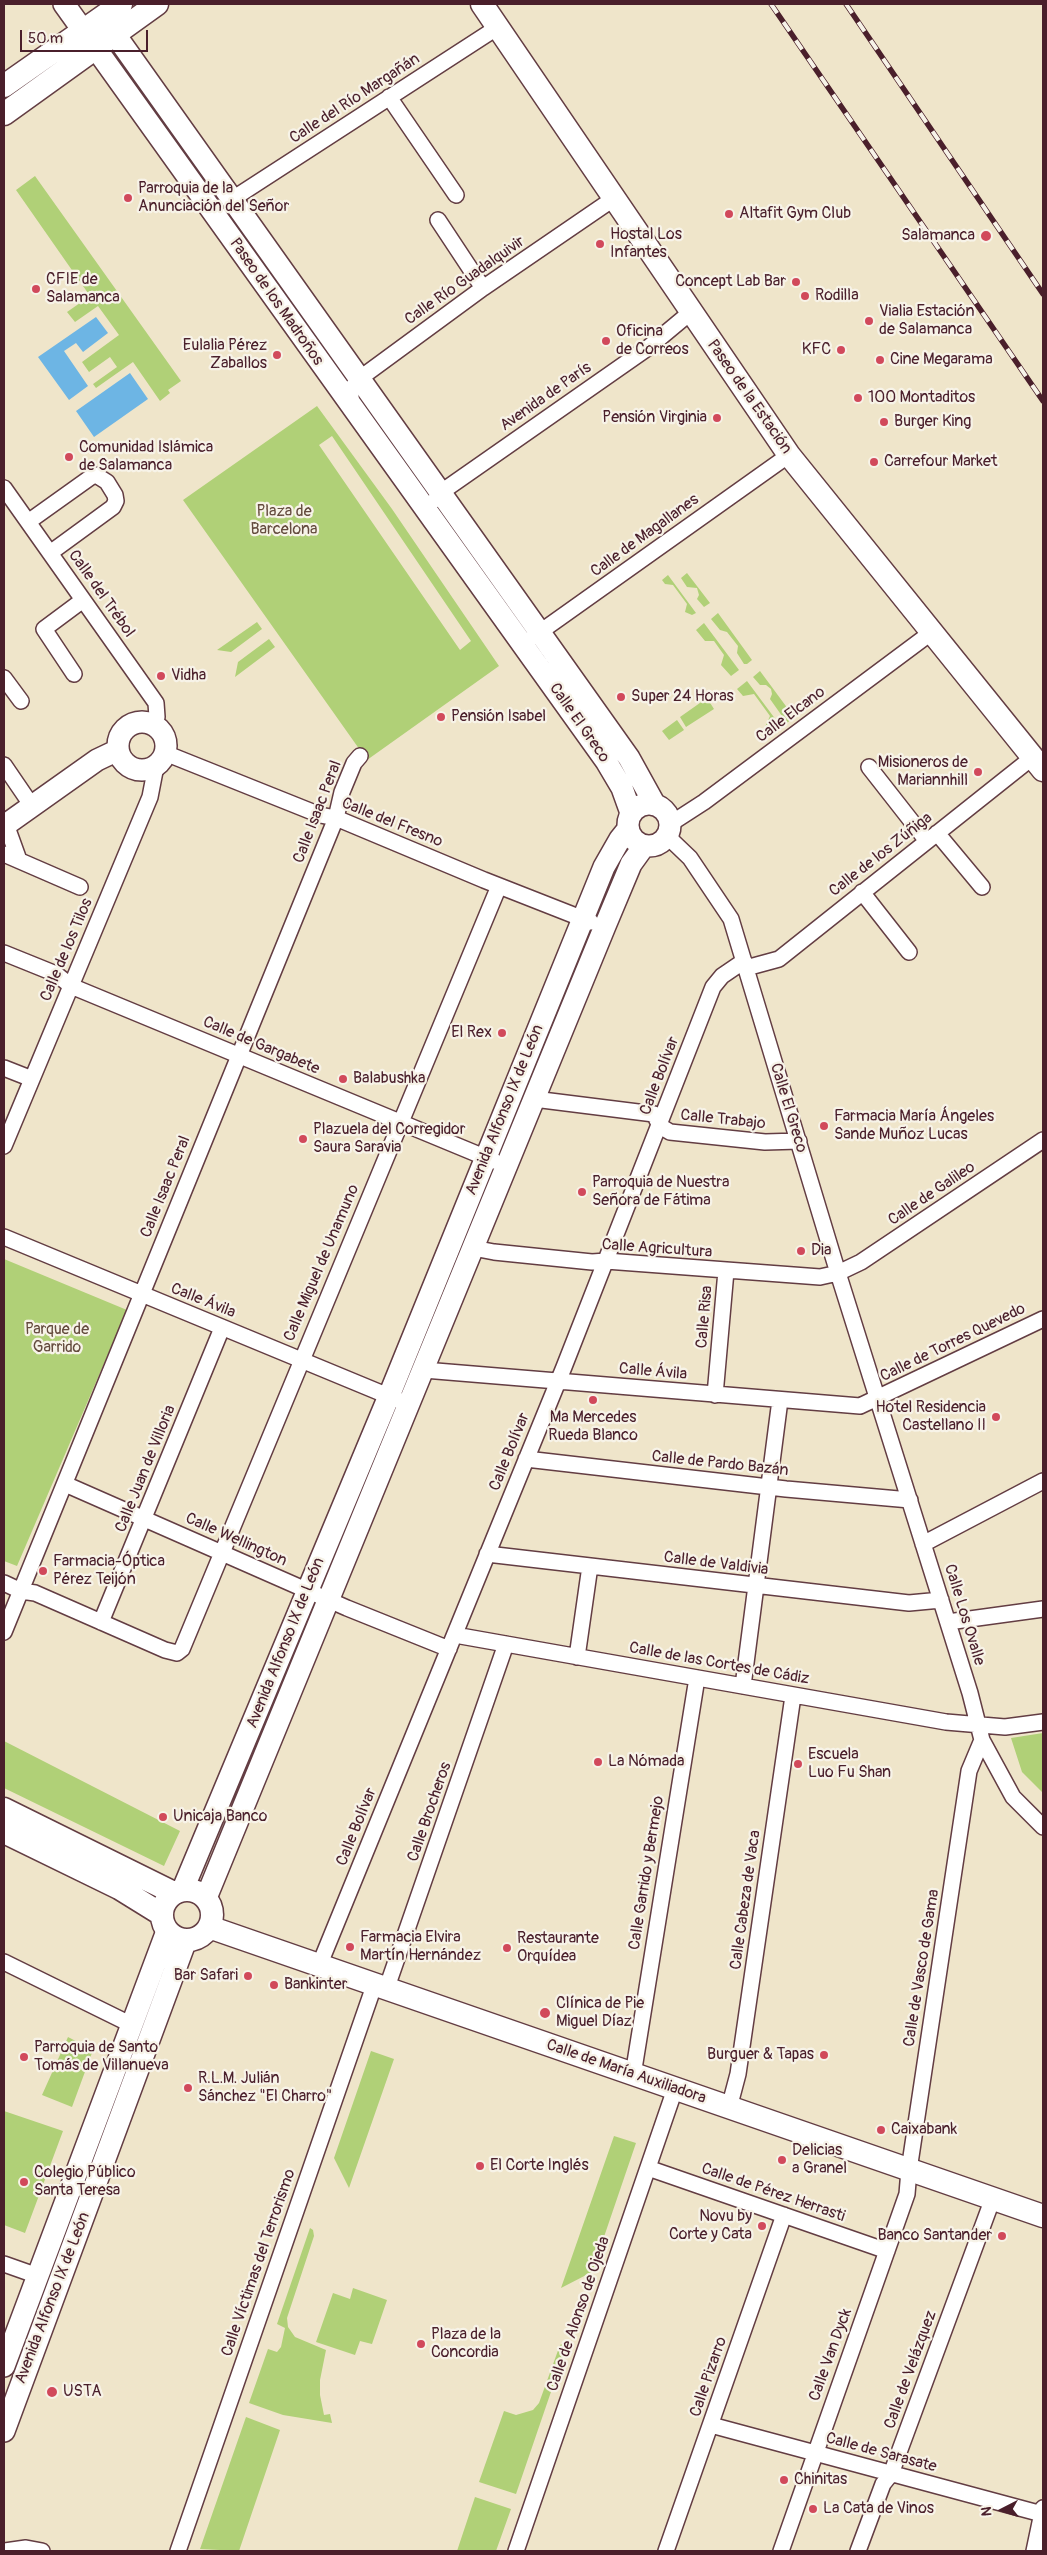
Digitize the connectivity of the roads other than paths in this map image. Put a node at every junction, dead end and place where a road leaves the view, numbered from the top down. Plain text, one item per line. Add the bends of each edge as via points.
1 (64, 4) edge
2 (157, 4) edge
3 (482, 4) edge
4 (112, 6) edge
5 (498, 27) junction
6 (114, 33) junction
7 (90, 38) junction
8 (4, 86) edge
9 (389, 97) junction
10 (4, 114) edge
11 (456, 195) dead end
12 (616, 197) junction
13 (231, 200) junction
14 (438, 220) dead end
15 (483, 288) junction
16 (691, 312) junction
17 (359, 379) junction
18 (351, 403) junction
19 (789, 455) junction
20 (4, 488) edge
21 (440, 493) junction
22 (432, 517) junction
23 (28, 522) junction
24 (50, 553) junction
25 (84, 600) junction
26 (540, 632) junction
27 (932, 632) junction
28 (519, 638) junction
29 (74, 674) dead end
30 (4, 678) edge
31 (20, 701) dead end
32 (167, 705) dead end
33 (153, 725) junction
34 (118, 750) junction
35 (360, 756) dead end
36 (161, 760) junction
37 (1038, 763) edge
38 (4, 765) edge
39 (868, 767) dead end
40 (655, 805) junction
41 (32, 806) junction
42 (336, 818) junction
43 (630, 821) junction
44 (5, 825) edge
45 (668, 830) junction
46 (932, 837) junction
47 (644, 846) junction
48 (4, 854) edge
49 (18, 860) junction
50 (499, 886) junction
51 (80, 887) dead end
52 (982, 888) dead end
53 (862, 892) junction
54 (583, 919) junction
55 (605, 926) junction
56 (909, 952) dead end
57 (4, 953) edge
58 (745, 964) junction
59 (71, 986) junction
60 (238, 1055) junction
61 (4, 1068) edge
62 (32, 1079) junction
63 (534, 1099) junction
64 (400, 1123) junction
65 (660, 1126) junction
66 (1043, 1140) edge
67 (799, 1141) junction
68 (4, 1146) edge
69 (486, 1157) junction
70 (507, 1166) junction
71 (4, 1237) edge
72 (473, 1248) junction
73 (606, 1261) junction
74 (726, 1271) junction
75 (838, 1273) junction
76 (142, 1295) junction
77 (1043, 1319) edge
78 (222, 1328) junction
79 (301, 1360) junction
80 (424, 1370) junction
81 (557, 1382) junction
82 (715, 1395) junction
83 (389, 1396) junction
84 (878, 1398) junction
85 (780, 1400) junction
86 (409, 1404) junction
87 (526, 1459) junction
88 (1043, 1481) edge
89 (65, 1484) junction
90 (768, 1487) junction
91 (910, 1500) junction
92 (144, 1519) junction
93 (923, 1544) junction
94 (222, 1553) junction
95 (487, 1554) junction
96 (590, 1566) junction
97 (4, 1583) edge
98 (756, 1586) junction
99 (21, 1590) junction
100 (308, 1591) junction
101 (328, 1600) junction
102 (941, 1600) junction
103 (1043, 1609) edge
104 (101, 1622) junction
105 (948, 1622) junction
106 (4, 1632) edge
107 (455, 1635) junction
108 (506, 1644) junction
109 (449, 1649) junction
110 (577, 1657) junction
111 (697, 1678) junction
112 (743, 1686) junction
113 (793, 1696) junction
114 (1043, 1722) edge
115 (978, 1724) junction
116 (982, 1740) junction
117 (997, 1769) junction
118 (969, 1771) junction
119 (4, 1809) edge
120 (1043, 1828) edge
121 (4, 1832) edge
122 (178, 1891) junction
123 (206, 1898) junction
124 (209, 1928) junction
125 (172, 1929) junction
126 (4, 1962) edge
127 (320, 1966) junction
128 (380, 1988) junction
129 (132, 2025) junction
130 (633, 2075) junction
131 (674, 2089) junction
132 (729, 2108) junction
133 (648, 2168) junction
134 (909, 2170) junction
135 (993, 2198) junction
136 (784, 2215) junction
137 (1043, 2216) edge
138 (887, 2251) junction
139 (4, 2264) edge
140 (38, 2276) junction
141 (4, 2366) edge
142 (711, 2425) junction
143 (4, 2431) edge
144 (814, 2454) junction
145 (890, 2474) junction
146 (1043, 2511) edge
147 (5, 2551) edge
148 (42, 2551) edge
149 (178, 2551) edge
150 (516, 2551) edge
151 (666, 2551) edge
152 (781, 2551) edge
153 (858, 2551) edge
154 (1034, 2551) edge

1 - 7 main road, Paseo de los Madroños
2 - 6 main road
3 - 5 main road, Paseo de la Estación
4 - 6 main road, Paseo de los Madroños
4 - 7 main road
5 - 9 street, Calle del Río Margañán
5 - 12 main road, Paseo de la Estación
6 - 7 main road
6 - 13 main road, Paseo de los Madroños
7 - 8 main road
7 - 10 main road
7 - 18 main road, Paseo de los Madroños via 292,325
9 - 11 street
9 - 13 street, Calle del Río Margañán
12 - 15 street, Calle Río Guadalquivir
12 - 16 main road, Paseo de la Estación
13 - 17 main road, Paseo de los Madroños
14 - 15 street
15 - 17 street, Calle Río Guadalquivir
16 - 19 main road, Paseo de la Estación
16 - 21 street, Avenida de París via 649,347
17 - 18 street via 351,389
17 - 21 main road
18 - 22 main road
19 - 26 street, Calle de Magallanes
19 - 27 main road, Paseo de la Estación
20 - 23 street, Calle del Trébol
21 - 22 street via 434,502
21 - 26 main road
22 - 28 main road
23 - 24 street, Calle del Trébol
23 - 24 street via 91,477 96,475 107,482 115,495 113,506
24 - 25 street, Calle del Trébol
25 - 29 street via 44,629
25 - 33 street, Calle del Trébol via 156,703 157,717
26 - 28 street, Calle de Magallanes via 532,638
26 - 40 main road, Calle El Greco via 629,758
27 - 37 main road, Paseo de la Estación
27 - 45 street, Calle Elcano
28 - 43 main road, Calle El Greco via 606,761 622,788
30 - 31 street
32 - 33 street
33 - 34 main road via 141,722 127,728 121,734
33 - 36 main road via 165,737
34 - 36 main road via 121,758 133,769 141,771
34 - 41 main road via 97,760
35 - 42 street, Calle Isaac Peral via 342,792
36 - 42 street, Calle del Fresno
36 - 59 street, Calle de los Tilos via 150,797
37 - 46 street, Calle de los Zúñiga
38 - 41 street
39 - 46 street
40 - 43 main road via 640,806
40 - 45 main road via 666,812
41 - 44 main road
42 - 50 street, Calle del Fresno
42 - 60 street, Calle Isaac Peral
43 - 47 main road via 637,842
43 - 54 main road, Avenida Alfonso IX de León via 604,868
44 - 49 street
45 - 47 main road via 657,844
45 - 58 street, Calle El Greco via 726,912
46 - 52 street
46 - 53 street, Calle de los Zúñiga
47 - 55 main road, Avenida Alfonso IX de León via 631,864
48 - 49 street
49 - 51 street
50 - 54 street, Calle del Fresno
50 - 64 street, Calle Miguel de Unamuno
53 - 56 street
53 - 58 street, Calle de los Zúñiga via 778,959
54 - 55 street, Calle del Fresno
54 - 69 main road, Avenida Alfonso IX de León
55 - 63 main road, Avenida Alfonso IX de León
57 - 59 street, Calle de Gargabete via 56,974
58 - 65 street, Calle Bolívar via 722,976 713,987
58 - 67 street, Calle El Greco
59 - 60 street, Calle de Gargabete
59 - 62 street, Calle de los Tilos
60 - 64 street, Calle de Gargabete
60 - 76 street, Calle Isaac Peral
61 - 62 street
62 - 68 street, Calle de los Tilos
63 - 65 street, Calle Trabajo via 654,1114
63 - 70 main road, Avenida Alfonso IX de León
64 - 69 street, Calle de Gargabete
64 - 79 street, Calle Miguel de Unamuno
65 - 67 street, Calle Trabajo via 670,1132 765,1142
65 - 73 street, Calle Bolívar
66 - 75 street, Calle de Galileo via 861,1262
67 - 75 street, Calle El Greco
69 - 70 street, Calle de Gargabete
69 - 83 main road, Avenida Alfonso IX de León
70 - 72 main road, Avenida Alfonso IX de León
71 - 76 street, Calle Ávila
72 - 73 street, Calle Agricultura
72 - 80 main road, Avenida Alfonso IX de León
73 - 74 street, Calle Agricultura
73 - 81 street, Calle Bolívar
74 - 75 street, Calle Agricultura via 814,1278
74 - 82 street, Calle Risa
75 - 84 street, Calle El Greco
76 - 78 street, Calle Ávila
76 - 89 street, Calle Isaac Peral
77 - 84 street, Calle de Torres Quevedo
78 - 79 street, Calle Ávila
78 - 92 street, Calle Juan de Villoria
79 - 83 street, Calle Ávila
79 - 94 street, Calle Miguel de Unamuno
80 - 81 street, Calle Ávila
80 - 86 main road, Avenida Alfonso IX de León
81 - 82 street, Calle Ávila
81 - 87 street, Calle Bolívar
82 - 85 street, Calle Ávila
83 - 86 street
83 - 100 main road, Avenida Alfonso IX de León
84 - 85 street, Calle Ávila via 860,1406
84 - 91 street, Calle Los Ovalle
85 - 90 street
86 - 101 main road, Avenida Alfonso IX de León
87 - 90 street, Calle de Pardo Bazán
87 - 95 street, Calle Bolívar
88 - 93 street
89 - 92 street, Calle Wellington
89 - 99 street, Calle Isaac Peral
90 - 91 street, Calle de Pardo Bazán
90 - 98 street
91 - 93 street, Calle Los Ovalle
92 - 94 street, Calle Wellington
92 - 104 street, Calle Juan de Villoria
93 - 102 street, Calle Los Ovalle
94 - 100 street, Calle Wellington
94 - 104 street, Calle Miguel de Unamuno via 182,1649 177,1653
95 - 96 street, Calle de Valdivia
95 - 107 street, Calle Bolívar
96 - 98 street, Calle de Valdivia
96 - 110 street
97 - 99 street
98 - 102 street, Calle de Valdivia via 909,1604
98 - 112 street
99 - 104 street
99 - 106 street, Calle Isaac Peral
100 - 101 street, Calle Wellington
100 - 122 main road, Avenida Alfonso IX de León
101 - 109 street, Calle Wellington
101 - 123 main road, Avenida Alfonso IX de León
102 - 105 street, Calle Los Ovalle
103 - 105 street
105 - 115 street, Calle Los Ovalle
107 - 108 street, Calle de las Cortes de Cádiz
107 - 109 street, Calle Bolívar
108 - 110 street, Calle de las Cortes de Cádiz
108 - 128 street, Calle Brocheros
109 - 127 street, Calle Bolívar
110 - 111 street, Calle de las Cortes de Cádiz
111 - 112 street, Calle de las Cortes de Cádiz
111 - 130 street, Calle Garrido y Bermejo
112 - 113 street, Calle de las Cortes de Cádiz
113 - 115 street, Calle de las Cortes de Cádiz via 946,1722
113 - 132 street, Calle Cabeza de Vaca via 738,2074
114 - 115 street, Calle de las Cortes de Cádiz via 1005,1727
115 - 116 street, Calle Los Ovalle
116 - 117 street, Calle Los Ovalle
116 - 118 street, Calle de Vasco de Gama
117 - 118 street via 982,1767
117 - 120 street, Calle Los Ovalle via 1013,1797
118 - 134 street, Calle de Vasco de Gama
119 - 122 main road
121 - 125 main road via 119,1888
122 - 123 main road via 192,1890
122 - 125 main road via 165,1902
123 - 124 main road via 212,1912
124 - 125 main road via 203,1934
124 - 127 main road, Calle de María Auxiliadora
125 - 129 main road, Avenida Alfonso IX de León
125 - 143 main road, Avenida Alfonso IX de León
126 - 129 street
127 - 128 main road, Calle de María Auxiliadora
128 - 130 main road, Calle de María Auxiliadora
128 - 149 street, Calle Víctimas del Terrorismo
129 - 140 main road, Avenida Alfonso IX de León
130 - 131 main road, Calle de María Auxiliadora
131 - 132 main road, Calle de María Auxiliadora
131 - 133 street, Calle de Alonso de Ojeda
132 - 134 main road, Calle de María Auxiliadora
133 - 136 street, Calle de Pérez Herrasti
133 - 150 street, Calle de Alonso de Ojeda
134 - 135 main road, Calle de María Auxiliadora
134 - 138 street, Calle Van Dyck via 907,2194
135 - 137 main road, Calle de María Auxiliadora
135 - 145 street, Calle de Velázquez
136 - 138 street, Calle de Pérez Herrasti
136 - 142 street, Calle Pizarro
138 - 144 street, Calle Van Dyck
139 - 140 street
140 - 141 main road, Avenida Alfonso IX de León
142 - 144 street, Calle de Sarasate
142 - 151 street, Calle Pizarro
144 - 145 street, Calle de Sarasate
144 - 152 street, Calle Van Dyck
145 - 146 street, Calle de Sarasate
145 - 153 street, Calle de Velázquez via 883,2484
146 - 154 street
147 - 148 street via 26,2548

